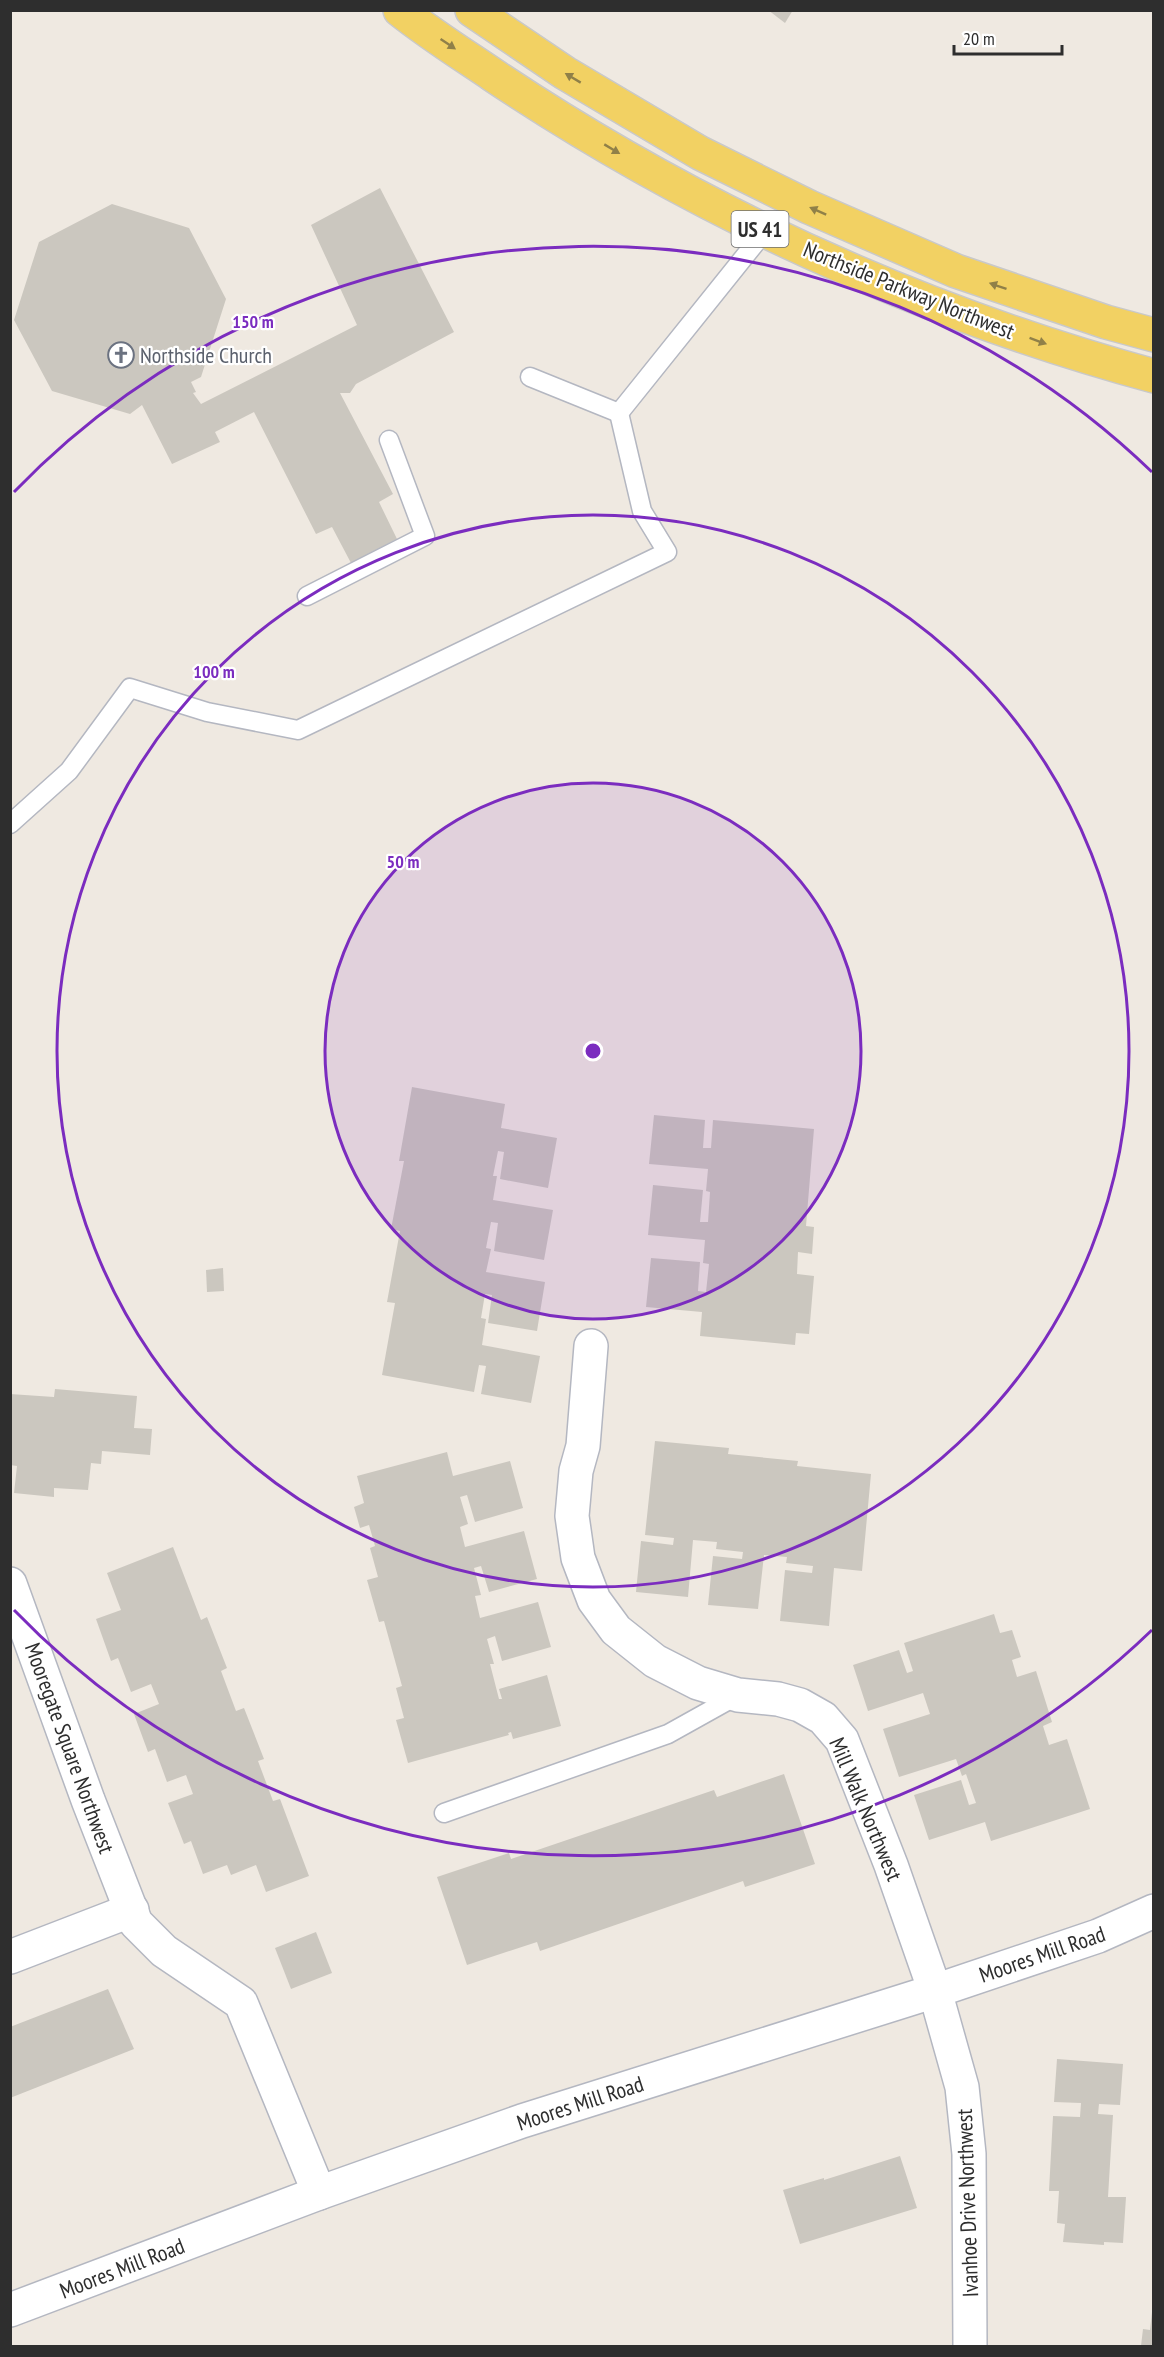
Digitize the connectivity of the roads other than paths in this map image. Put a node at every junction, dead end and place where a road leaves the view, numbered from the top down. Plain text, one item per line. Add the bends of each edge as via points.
1 (400, 10) edge
2 (472, 10) edge
3 (765, 231) junction
4 (1154, 335) edge
5 (1154, 376) edge
6 (530, 377) dead end
7 (619, 413) junction
8 (389, 440) dead end
9 (307, 596) dead end
10 (10, 824) edge
11 (591, 1346) dead end
12 (10, 1584) edge
13 (738, 1695) junction
14 (444, 1813) dead end
15 (132, 1910) junction
16 (1154, 1911) edge
17 (10, 1957) edge
18 (935, 1991) junction
19 (319, 2193) junction
20 (10, 2310) edge
21 (970, 2346) edge

1 -> 3 main road, Northside Parkway Northwest / US 41 via 542,108 678,188
4 -> 2 main road, Northside Parkway Northwest / US 41 via 957,272 810,207 700,153 565,73
3 -> 5 main road, Northside Parkway Northwest / US 41 via 934,304 1083,357
3 - 7 lane
6 - 7 lane
7 - 10 lane via 642,511 667,552 298,730 207,712 130,688 69,771
8 - 9 lane via 425,536
11 - 13 street, Mill Walk Northwest via 584,1446 576,1471 572,1516 578,1558 594,1600 616,1630 655,1661 698,1683
12 - 15 street, Mooregate Square Northwest
13 - 14 lane via 668,1734
13 - 18 street, Mill Walk Northwest via 800,1705 823,1718 842,1740
15 - 17 street
15 - 19 street, Mooregate Square Northwest via 136,1923 164,1951 241,2003
16 - 18 street, Moores Mill Road via 1098,1936
18 - 19 street, Moores Mill Road via 522,2121
18 - 21 street, Ivanhoe Drive Northwest via 962,2087 969,2154
19 - 20 street, Moores Mill Road

